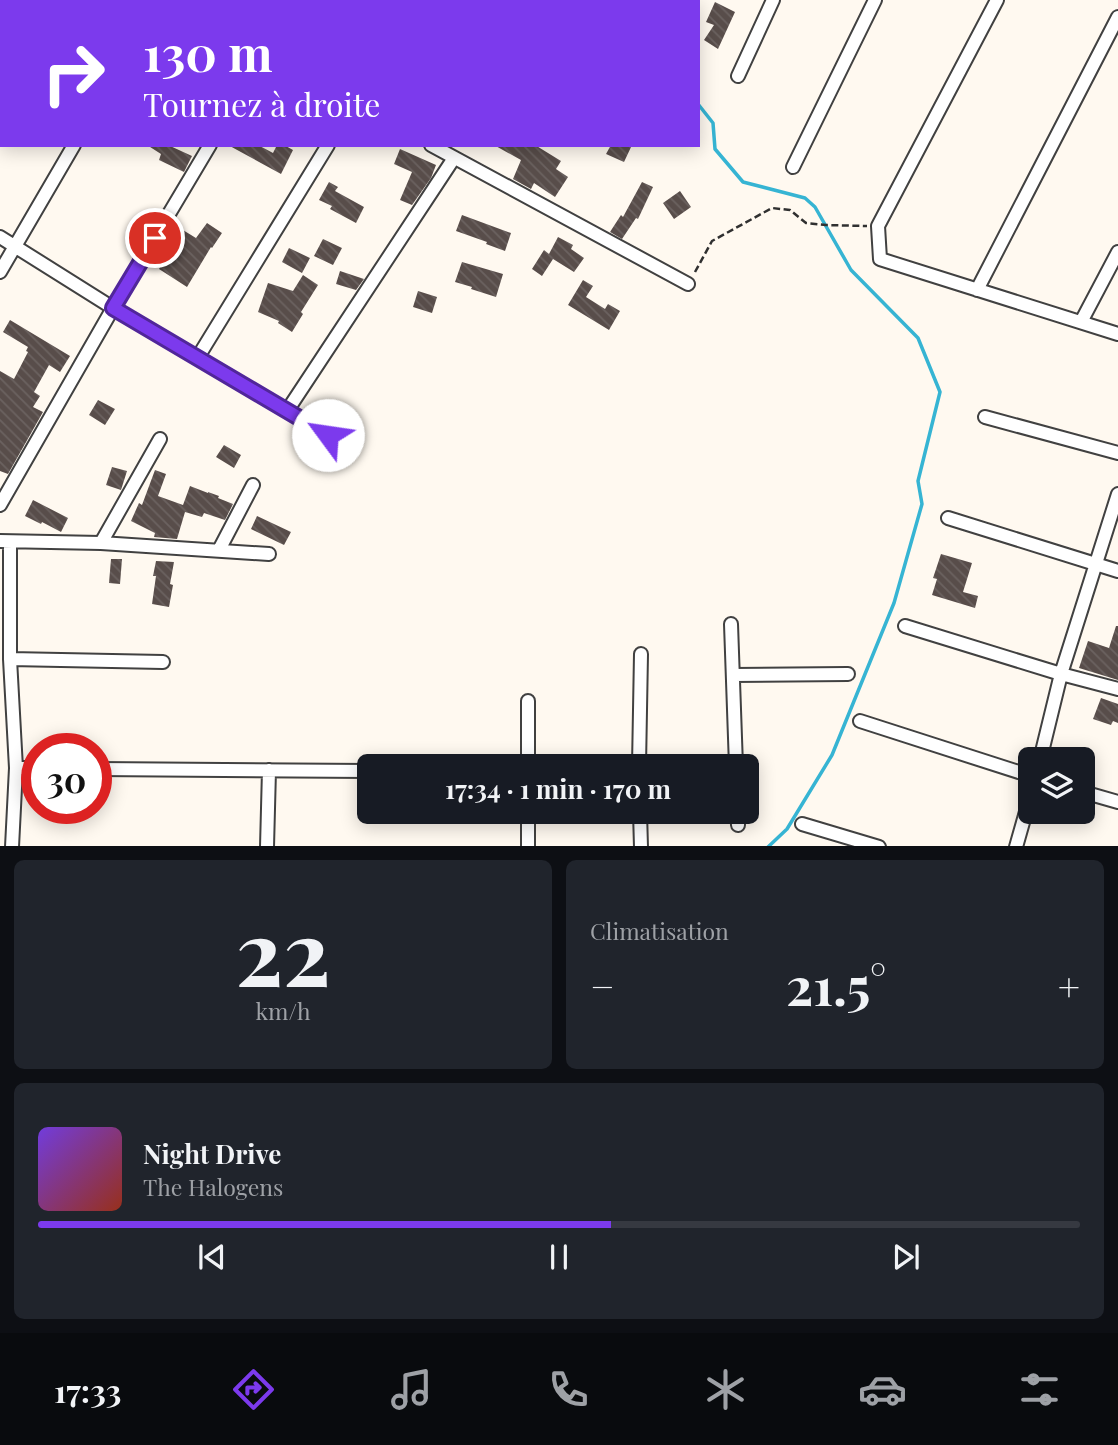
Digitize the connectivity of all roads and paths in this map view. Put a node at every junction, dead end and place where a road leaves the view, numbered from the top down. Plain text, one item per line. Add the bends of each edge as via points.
1 (773, 0) edge
2 (875, 0) edge
3 (997, 0) edge
4 (1118, 17) edge
5 (738, 76) dead end
6 (73, 147) edge
7 (209, 147) edge
8 (327, 147) edge
9 (435, 147) edge
10 (454, 158) junction
11 (793, 167) dead end
12 (878, 226) junction
13 (0, 237) edge
14 (15, 246) junction
15 (1118, 252) edge
16 (0, 272) edge
17 (688, 285) joint
18 (977, 290) junction
19 (113, 308) junction
20 (1082, 321) junction
21 (1118, 334) edge
22 (198, 357) junction
23 (287, 411) junction
24 (985, 417) dead end
25 (328, 435) dead end
26 (160, 439) dead end
27 (1118, 453) edge
28 (253, 485) dead end
29 (1118, 495) edge
30 (0, 505) edge
31 (948, 518) dead end
32 (5, 541) edge
33 (101, 543) junction
34 (219, 550) junction
35 (269, 554) dead end
36 (1096, 564) junction
37 (1118, 571) edge
38 (731, 624) dead end
39 (905, 626) dead end
40 (642, 654) dead end
41 (10, 659) junction
42 (163, 662) dead end
43 (848, 674) dead end
44 (1061, 674) junction
45 (733, 675) junction
46 (1118, 689) edge
47 (528, 701) dead end
48 (860, 720) dead end
49 (1043, 747) edge
50 (528, 754) edge
51 (639, 754) edge
52 (736, 754) edge
53 (16, 768) junction
54 (21, 768) edge
55 (112, 769) edge
56 (269, 770) junction
57 (357, 771) edge
58 (1018, 772) edge
59 (1095, 796) edge
60 (1118, 803) edge
61 (528, 824) edge
62 (640, 824) edge
63 (803, 824) dead end
64 (1022, 824) edge
65 (12, 846) edge
66 (267, 846) edge
67 (528, 846) edge
68 (641, 846) edge
69 (879, 846) edge
70 (1016, 846) edge

1 - 5 street
2 - 11 street
3 - 12 street
4 - 18 street
6 - 14 street
7 - 19 street
8 - 22 street
9 - 10 street
10 - 17 street
10 - 23 street
12 - 17 path via 806,223 790,210 772,208 712,241
12 - 18 street via 880,259
13 - 14 street
14 - 16 street
14 - 19 street
15 - 20 street
18 - 20 street
19 - 22 street
19 - 30 street
20 - 21 street
22 - 23 street
23 - 25 street
24 - 27 street
26 - 33 street
28 - 34 street
29 - 36 street
31 - 36 street
32 - 33 street
32 - 41 street
33 - 34 street
34 - 35 street
36 - 37 street
36 - 44 street
38 - 45 street
39 - 44 street
40 - 51 street
41 - 42 street
41 - 53 street
43 - 45 street
44 - 46 street
44 - 49 street
45 - 52 street
47 - 50 street
48 - 58 street
53 - 54 street
53 - 65 street
55 - 56 street
56 - 57 street
56 - 66 street
59 - 60 street
61 - 67 street
62 - 68 street
63 - 69 street
64 - 70 street

